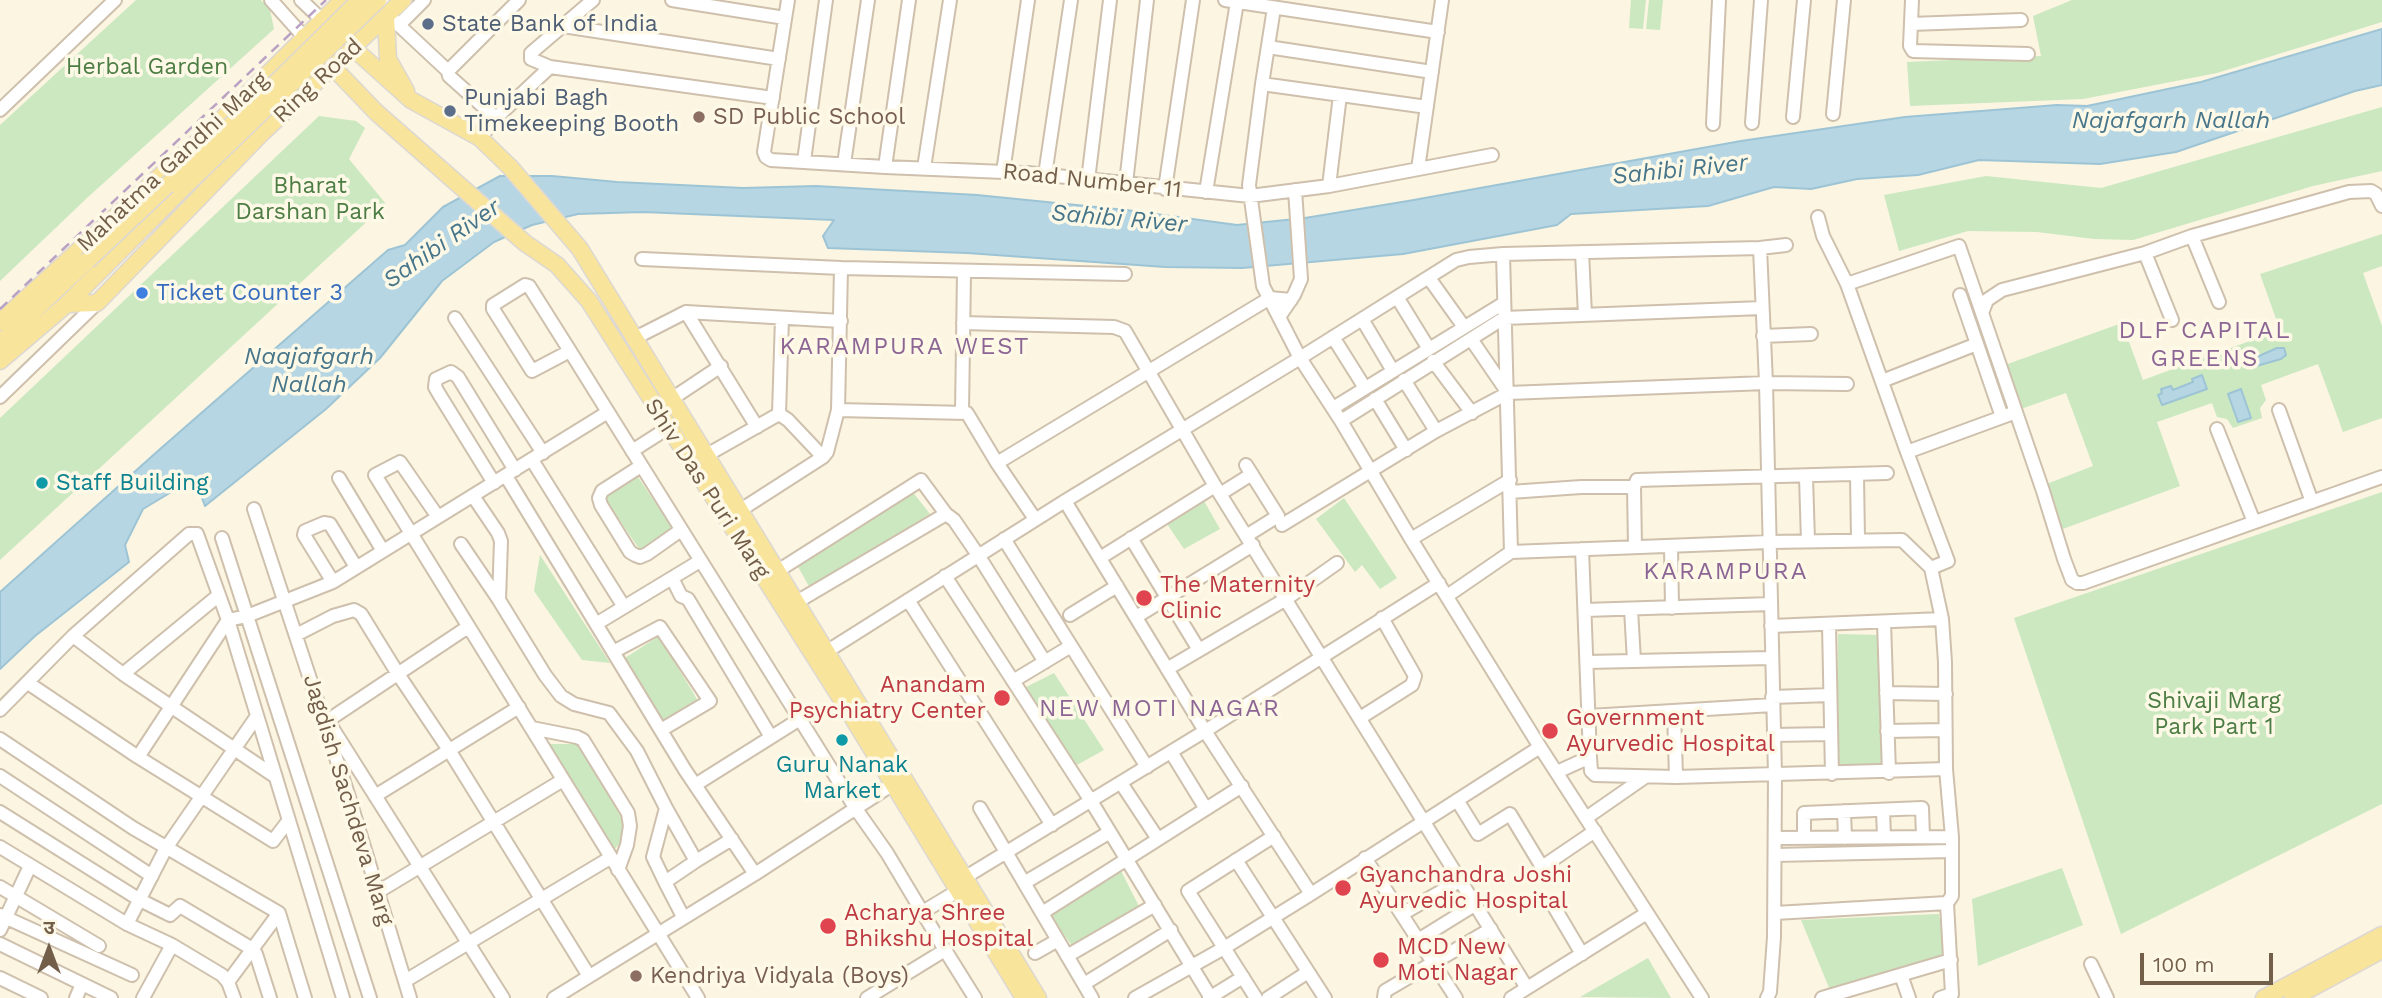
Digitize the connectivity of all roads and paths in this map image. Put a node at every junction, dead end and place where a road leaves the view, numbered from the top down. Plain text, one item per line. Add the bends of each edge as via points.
1 (115, 0) edge
2 (271, 0) edge
3 (301, 0) edge
4 (343, 0) edge
5 (360, 0) edge
6 (378, 0) edge
7 (403, 0) edge
8 (424, 0) edge
9 (519, 0) edge
10 (593, 0) edge
11 (672, 0) edge
12 (788, 0) edge
13 (826, 0) edge
14 (868, 0) edge
15 (909, 0) edge
16 (950, 0) edge
17 (1028, 0) edge
18 (1071, 0) edge
19 (1110, 0) edge
20 (1147, 0) edge
21 (1193, 0) edge
22 (1442, 0) edge
23 (1719, 0) edge
24 (1761, 0) edge
25 (1804, 0) edge
26 (1844, 0) edge
27 (1912, 0) edge
28 (1231, 1) edge
29 (1274, 8) junction
30 (785, 18) junction
31 (391, 19) junction
32 (322, 20) junction
33 (2021, 20) dead end
34 (1911, 23) junction
35 (563, 26) junction
36 (1438, 32) junction
37 (308, 42) junction
38 (1268, 47) junction
39 (352, 48) junction
40 (2028, 54) dead end
41 (779, 59) junction
42 (332, 66) junction
43 (373, 67) junction
44 (550, 67) junction
45 (448, 71) junction
46 (1432, 72) junction
47 (1262, 84) junction
48 (352, 89) junction
49 (1340, 95) junction
50 (773, 98) junction
51 (411, 100) junction
52 (1427, 107) junction
53 (0, 110) edge
54 (1833, 114) dead end
55 (225, 116) junction
56 (1793, 117) dead end
57 (496, 118) junction
58 (1752, 122) dead end
59 (1713, 124) dead end
60 (263, 132) junction
61 (480, 138) junction
62 (1492, 155) dead end
63 (804, 161) junction
64 (233, 162) joint
65 (844, 164) junction
66 (885, 167) junction
67 (924, 168) junction
68 (1418, 169) junction
69 (1003, 172) junction
70 (1045, 175) junction
71 (1088, 180) junction
72 (1126, 183) junction
73 (1329, 186) junction
74 (1165, 189) junction
75 (1206, 192) junction
76 (1296, 194) junction
77 (1250, 199) junction
78 (2382, 206) edge
79 (1818, 217) dead end
80 (2192, 236) junction
81 (1786, 245) dead end
82 (1760, 248) junction
83 (580, 249) junction
84 (1582, 252) junction
85 (2145, 253) junction
86 (1503, 254) junction
87 (642, 260) dead end
88 (557, 265) junction
89 (841, 268) junction
90 (964, 272) junction
91 (1125, 274) dead end
92 (1429, 278) junction
93 (1847, 284) junction
94 (1960, 295) dead end
95 (1397, 298) junction
96 (1270, 299) junction
97 (1291, 300) junction
98 (2219, 302) dead end
99 (97, 303) junction
100 (1504, 303) junction
101 (67, 304) junction
102 (1762, 308) junction
103 (686, 312) junction
104 (1982, 313) junction
105 (1585, 315) junction
106 (1279, 317) junction
107 (455, 318) dead end
108 (782, 318) junction
109 (1504, 318) junction
110 (1362, 319) junction
111 (2172, 320) dead end
112 (841, 321) junction
113 (0, 322) edge
114 (963, 323) junction
115 (1467, 333) junction
116 (1811, 334) dead end
117 (1763, 336) junction
118 (1333, 337) junction
119 (633, 340) junction
120 (1, 341) edge
121 (1977, 344) junction
122 (570, 351) junction
123 (1431, 355) junction
124 (1300, 358) junction
125 (0, 361) edge
126 (721, 366) junction
127 (1393, 371) junction
128 (1148, 372) junction
129 (1404, 380) junction
130 (1882, 381) junction
131 (1766, 383) junction
132 (1847, 384) dead end
133 (1365, 388) junction
134 (1508, 393) junction
135 (0, 397) edge
136 (1375, 399) junction
137 (670, 400) junction
138 (1333, 408) junction
139 (838, 411) junction
140 (2279, 411) dead end
141 (608, 412) junction
142 (2016, 412) junction
143 (962, 413) junction
144 (1472, 413) junction
145 (779, 414) junction
146 (2002, 417) junction
147 (1341, 421) junction
148 (757, 427) junction
149 (668, 428) junction
150 (1182, 428) junction
151 (2217, 429) dead end
152 (1436, 431) junction
153 (1406, 450) junction
154 (632, 451) junction
155 (1907, 452) junction
156 (537, 456) junction
157 (705, 456) junction
158 (823, 457) junction
159 (997, 463) junction
160 (641, 466) junction
161 (1369, 471) junction
162 (510, 473) junction
163 (1887, 473) dead end
164 (1857, 475) junction
165 (1768, 477) junction
166 (1806, 477) junction
167 (2382, 477) edge
168 (339, 478) dead end
169 (494, 483) junction
170 (1510, 486) junction
171 (1634, 486) junction
172 (1218, 490) junction
173 (473, 496) junction
174 (1065, 501) junction
175 (2312, 502) junction
176 (254, 509) dead end
177 (739, 511) junction
178 (946, 514) junction
179 (438, 517) junction
180 (1035, 519) junction
181 (2254, 522) junction
182 (1282, 525) dead end
183 (681, 530) junction
184 (410, 535) junction
185 (222, 538) dead end
186 (1004, 538) junction
187 (1131, 538) junction
188 (1411, 539) junction
189 (1250, 540) junction
190 (1858, 540) junction
191 (1808, 541) junction
192 (1769, 542) junction
193 (461, 544) dead end
194 (1671, 546) junction
195 (1635, 547) junction
196 (1582, 549) junction
197 (383, 551) junction
198 (1511, 552) junction
199 (978, 555) junction
200 (1100, 558) junction
201 (700, 561) junction
202 (1337, 563) dead end
203 (356, 567) junction
204 (1931, 568) junction
205 (776, 572) junction
206 (945, 576) junction
207 (672, 578) junction
208 (333, 582) junction
209 (1438, 583) junction
210 (1117, 586) junction
211 (219, 595) junction
212 (1447, 596) junction
213 (1168, 597) junction
214 (1286, 598) junction
215 (499, 600) junction
216 (908, 600) junction
217 (285, 602) junction
218 (795, 603) junction
219 (1771, 604) junction
220 (624, 607) junction
221 (1631, 608) junction
222 (1672, 608) junction
223 (1585, 610) junction
224 (1070, 615) dead end
225 (247, 616) junction
226 (1136, 617) junction
227 (1382, 618) junction
228 (1942, 619) junction
229 (228, 620) junction
230 (1884, 622) junction
231 (596, 624) junction
232 (1829, 624) junction
233 (1771, 626) junction
234 (468, 627) junction
235 (296, 635) junction
236 (73, 636) junction
237 (1071, 646) junction
238 (1199, 650) junction
239 (613, 652) junction
240 (826, 652) junction
241 (1322, 656) junction
242 (1771, 658) junction
243 (1634, 661) junction
244 (1045, 662) junction
245 (1587, 662) junction
246 (1167, 669) junction
247 (123, 674) junction
248 (398, 674) junction
249 (1013, 681) junction
250 (28, 683) junction
251 (1886, 693) junction
252 (1946, 694) junction
253 (1830, 695) junction
254 (1773, 701) junction
255 (170, 706) junction
256 (319, 707) junction
257 (519, 707) junction
258 (0, 710) edge
259 (1674, 711) junction
260 (257, 716) junction
261 (1589, 716) junction
262 (1360, 718) junction
263 (800, 719) junction
264 (327, 720) junction
265 (532, 728) junction
266 (661, 730) junction
267 (1945, 730) junction
268 (1887, 731) junction
269 (1205, 732) junction
270 (1831, 734) junction
271 (1774, 735) junction
272 (771, 737) junction
273 (0, 739) edge
274 (1540, 747) junction
275 (235, 749) junction
276 (449, 750) junction
277 (1171, 752) junction
278 (138, 757) junction
279 (1590, 757) junction
280 (1147, 767) junction
281 (1946, 769) junction
282 (1557, 772) junction
283 (1888, 773) junction
284 (1832, 774) junction
285 (1775, 775) junction
286 (0, 776) edge
287 (276, 777) junction
288 (1645, 777) junction
289 (1676, 777) junction
290 (563, 780) junction
291 (1121, 783) junction
292 (893, 784) junction
293 (695, 785) junction
294 (1242, 786) junction
295 (201, 795) junction
296 (375, 796) junction
297 (1457, 800) junction
298 (1091, 801) junction
299 (981, 807) dead end
300 (666, 808) junction
301 (856, 809) junction
302 (1206, 809) junction
303 (1883, 810) junction
304 (1844, 811) junction
305 (0, 813) edge
306 (1586, 818) junction
307 (289, 820) junction
308 (1424, 820) junction
309 (493, 822) junction
310 (1052, 825) junction
311 (1595, 831) junction
312 (1110, 832) junction
313 (1274, 836) junction
314 (1884, 837) junction
315 (1923, 837) junction
316 (1952, 837) junction
317 (1775, 838) junction
318 (1804, 838) junction
319 (1844, 838) junction
320 (732, 839) junction
321 (1158, 839) junction
322 (0, 847) edge
323 (166, 848) junction
324 (1952, 851) junction
325 (1006, 853) junction
326 (1775, 855) junction
327 (610, 858) junction
328 (1366, 858) junction
329 (1127, 859) junction
330 (1236, 860) junction
331 (696, 862) junction
332 (30, 866) junction
333 (419, 866) junction
334 (618, 870) junction
335 (755, 874) junction
336 (152, 876) junction
337 (1461, 880) junction
338 (665, 882) junction
339 (1024, 883) junction
340 (961, 884) junction
341 (0, 887) edge
342 (376, 893) junction
343 (1311, 894) junction
344 (15, 897) junction
345 (140, 900) junction
346 (541, 900) junction
347 (1947, 903) junction
348 (1476, 904) junction
349 (1155, 905) junction
350 (1553, 905) dead end
351 (279, 913) junction
352 (922, 913) junction
353 (1042, 913) junction
354 (1775, 913) junction
355 (1402, 914) junction
356 (1647, 914) junction
357 (1273, 917) junction
358 (684, 918) junction
359 (2, 921) edge
360 (127, 924) junction
361 (1491, 929) junction
362 (1171, 930) junction
363 (657, 934) junction
364 (2382, 935) edge
365 (1058, 940) junction
366 (1418, 940) junction
367 (468, 943) junction
368 (0, 944) edge
369 (172, 944) junction
370 (99, 946) dead end
371 (1224, 948) junction
372 (253, 950) junction
373 (945, 950) junction
374 (2382, 950) edge
375 (1035, 953) dead end
376 (1582, 954) junction
377 (1067, 956) junction
378 (1951, 960) junction
379 (1434, 963) junction
380 (2091, 964) dead end
381 (1191, 966) junction
382 (1308, 972) junction
383 (132, 975) dead end
384 (1901, 975) junction
385 (589, 976) junction
386 (1242, 977) junction
387 (0, 978) edge
388 (405, 981) junction
389 (228, 982) junction
390 (82, 984) junction
391 (1084, 984) junction
392 (1527, 988) junction
393 (1382, 996) edge
394 (41, 998) edge
395 (76, 998) edge
396 (111, 998) edge
397 (143, 998) edge
398 (234, 998) edge
399 (270, 998) edge
400 (305, 998) edge
401 (343, 998) edge
402 (370, 998) edge
403 (410, 998) edge
404 (503, 998) edge
405 (554, 998) edge
406 (698, 998) edge
407 (867, 998) edge
408 (975, 998) edge
409 (1024, 998) edge
410 (1038, 998) edge
411 (1093, 998) edge
412 (1135, 998) edge
413 (1210, 998) edge
414 (1256, 998) edge
415 (1268, 998) edge
416 (1325, 998) edge
417 (1456, 998) edge
418 (1511, 998) edge
419 (1702, 998) edge
420 (1767, 998) edge
421 (1822, 998) edge
422 (1909, 998) edge
423 (1940, 998) edge
424 (2107, 998) edge
425 (2264, 998) edge
426 (2293, 998) edge

1 - 53 street
2 - 37 street
3 - 32 street
4 - 32 main road, Mahatma Gandhi Marg
5 - 120 main road, Mahatma Gandhi Marg, bridge
6 - 101 main road, bridge
7 - 31 main road, Ring Road
8 - 31 street
9 - 45 street
10 - 35 street
11 - 30 street
12 - 30 street
13 - 63 street
14 - 65 street
15 - 66 street
16 - 67 street
17 - 69 street
18 - 70 street
19 - 71 street
20 - 72 street
21 - 74 street
22 - 36 street
23 - 59 street
24 - 58 street
25 - 56 street
26 - 54 street
27 - 34 street
28 - 29 street
28 - 75 street
29 - 36 street
29 - 38 street
30 - 41 street
31 - 39 main road, Ring Road
31 - 45 street
31 - 51 main road via 388,60
32 - 37 main road, Mahatma Gandhi Marg
32 - 39 main road, Shiv Das Puri Marg
33 - 34 street
34 - 40 street via 1913,51
35 - 41 street
35 - 44 street via 531,53 531,59
36 - 46 street
37 - 42 main road, Shiv Das Puri Marg
37 - 55 main road, Mahatma Gandhi Marg
38 - 46 street
38 - 47 street
39 - 42 main road, Ring Road
39 - 43 main road, Shiv Das Puri Marg
41 - 50 street
42 - 48 main road, Shiv Das Puri Marg
42 - 60 main road, Ring Road
43 - 48 main road
43 - 51 main road, Shiv Das Puri Marg
44 - 50 street
44 - 57 street
45 - 57 street
46 - 52 street
47 - 49 street
47 - 77 street
48 - 88 main road, Shiv Das Puri Marg via 468,195
49 - 52 street
49 - 73 street
50 - 63 street, Road Number 11 via 766,157
51 - 61 main road, Shiv Das Puri Marg
52 - 68 street
55 - 60 main road via 255,107 265,116
55 - 113 main road, Mahatma Gandhi Marg
57 - 61 street
60 - 64 main road, Ring Road
61 - 83 main road, Shiv Das Puri Marg
62 - 68 street, Road Number 11
63 - 65 street, Road Number 11
64 - 99 main road, Mahatma Gandhi Marg
65 - 66 street, Road Number 11
66 - 67 street, Road Number 11
67 - 69 street, Road Number 11
68 - 73 street, Road Number 11
69 - 70 street, Road Number 11
70 - 71 street, Road Number 11
71 - 72 street, Road Number 11
72 - 74 street, Road Number 11
73 - 76 street, Road Number 11
74 - 75 street, Road Number 11
75 - 77 street, Road Number 11
76 - 77 street, Road Number 11
76 - 97 street via 1301,279
77 - 96 street via 1263,286
78 - 80 street via 2376,194 2364,190
79 - 93 street
80 - 85 street
80 - 98 street
81 - 82 street
82 - 84 street
82 - 102 street
83 - 88 main road
83 - 119 main road, Shiv Das Puri Marg
84 - 86 street
84 - 105 street
85 - 104 street via 2002,290 1987,300
85 - 111 street
86 - 92 street via 1462,258
86 - 100 street
87 - 89 street
88 - 149 main road, Shiv Das Puri Marg via 589,301
89 - 90 street
89 - 112 street
90 - 91 street
90 - 114 street
92 - 95 street
92 - 115 street
93 - 104 street via 1959,246
93 - 130 street
94 - 121 street
95 - 110 street
95 - 123 street
96 - 97 street
96 - 106 street
96 - 128 street
97 - 106 street
99 - 101 main road
99 - 135 street
100 - 109 street
100 - 115 street
101 - 125 main road
102 - 105 street
102 - 117 street
103 - 108 street
103 - 119 street
103 - 126 street
104 - 142 street
105 - 109 street
106 - 124 street
107 - 156 street
108 - 112 street
108 - 145 street
109 - 115 street
109 - 134 street
110 - 118 street
110 - 127 street
112 - 139 street
114 - 128 street via 1120,328
114 - 143 street
115 - 123 street
115 - 134 street
116 - 117 street
117 - 131 street
118 - 124 street
118 - 133 street
119 - 137 main road, Shiv Das Puri Marg
121 - 130 street
121 - 146 street
122 - 122 street via 528,285 493,305 532,371
122 - 141 street
123 - 127 street
123 - 129 street
123 - 144 street
124 - 138 street
124 - 150 street
126 - 137 street
126 - 148 street
127 - 133 street
128 - 150 street
128 - 159 street
129 - 136 street
129 - 152 street
130 - 155 street
131 - 132 street
131 - 134 street
131 - 165 street
133 - 138 street
134 - 144 street
134 - 170 street
136 - 147 street
136 - 153 street
137 - 157 main road, Shiv Das Puri Marg
138 - 147 street
139 - 143 street
139 - 158 street
140 - 175 street
141 - 154 street
141 - 156 street
142 - 146 street
142 - 181 street via 2071,580 2077,583
143 - 159 street via 967,414
144 - 152 street
145 - 148 street
145 - 158 street
146 - 155 street
147 - 161 street
148 - 157 street
149 - 154 street
149 - 292 main road, Shiv Das Puri Marg
150 - 172 street
150 - 174 street
151 - 181 street
152 - 153 street
153 - 161 street
154 - 160 street
155 - 204 street via 1948,561
156 - 162 street
156 - 220 street
157 - 177 main road, Shiv Das Puri Marg
158 - 177 street
159 - 180 street
160 - 183 street
160 - 183 street via 602,491 599,498 630,552 647,554
161 - 182 street
161 - 188 street
162 - 169 street
162 - 169 street via 458,377 451,372 436,379 435,387
162 - 231 street
163 - 164 street
164 - 166 street
164 - 190 street
165 - 166 street
165 - 171 street via 1637,481
165 - 192 street
166 - 191 street
167 - 175 street
168 - 197 street
169 - 173 street
170 - 171 street
170 - 188 street
170 - 198 street
171 - 195 street
172 - 187 street
172 - 189 street
172 - 189 street via 1249,470 1278,516
173 - 179 street
173 - 215 street via 501,541
174 - 180 street
174 - 200 street
175 - 181 street
176 - 217 street, Jagdish Sachdeva Marg
177 - 205 main road, Shiv Das Puri Marg
178 - 199 street
178 - 205 street via 921,480
178 - 218 street
179 - 184 street
179 - 184 street via 400,462 387,468 375,477
180 - 186 street
183 - 201 street
184 - 197 street
184 - 234 street
185 - 225 street
186 - 199 street
186 - 237 street
187 - 200 street
187 - 213 street
188 - 209 street
189 - 213 street
189 - 214 street
190 - 191 street
190 - 204 street via 1902,540
191 - 192 street
192 - 194 street
192 - 219 street
193 - 215 street
194 - 195 street
194 - 222 street
195 - 196 street
196 - 198 street
196 - 223 street
197 - 203 street
198 - 212 street
199 - 206 street
199 - 244 street
200 - 210 street
201 - 207 street
201 - 263 street
202 - 214 street
203 - 208 street
203 - 208 street via 330,524 305,531
204 - 228 street
205 - 218 main road, Shiv Das Puri Marg
206 - 216 street
206 - 249 street
207 - 220 street
207 - 272 street
208 - 217 street
209 - 212 street
209 - 227 street
210 - 224 street
210 - 226 street
211 - 229 street
211 - 236 street via 197,534 191,532
211 - 247 street
212 - 274 street
213 - 226 street
213 - 238 street
214 - 238 street
214 - 241 street
215 - 300 street via 561,696 609,713 637,751
216 - 240 street
216 - 310 street
217 - 225 street
217 - 235 street, Jagdish Sachdeva Marg
218 - 240 main road, Shiv Das Puri Marg
219 - 222 street
219 - 233 street
220 - 231 street
221 - 222 street
221 - 223 street
221 - 243 street
223 - 245 street
225 - 229 street
225 - 402 street
226 - 246 street
227 - 241 street
227 - 262 street via 1415,677 1412,685
228 - 230 street
228 - 252 street
229 - 255 street
229 - 260 street
230 - 232 street
230 - 251 street
231 - 239 street
232 - 233 street
232 - 253 street
233 - 242 street
234 - 248 street
234 - 257 street
235 - 248 street via 354,610 361,614
235 - 256 street, Jagdish Sachdeva Marg
236 - 247 street
236 - 250 street
237 - 244 street
237 - 280 street
238 - 246 street
239 - 266 street
239 - 266 street via 660,627 710,701
240 - 340 main road, Shiv Das Puri Marg
241 - 262 street
241 - 269 street
242 - 243 street
242 - 254 street
243 - 245 street
244 - 249 street
245 - 261 street
246 - 269 street
247 - 255 street
248 - 264 street
248 - 276 street
249 - 298 street
250 - 258 street
250 - 278 street
251 - 252 street
251 - 268 street
252 - 267 street
253 - 254 street
253 - 270 street
254 - 259 street
254 - 271 street
255 - 275 street
255 - 278 street
256 - 264 street
256 - 342 street, Jagdish Sachdeva Marg
257 - 265 street
257 - 276 street
259 - 261 street
259 - 289 street
260 - 275 street
260 - 287 street
261 - 279 street
262 - 308 street
263 - 272 street
263 - 301 street
264 - 296 street
265 - 290 street
265 - 334 street via 583,740 628,813 629,836
266 - 293 street
267 - 268 street
267 - 281 street
268 - 283 street
269 - 277 street
269 - 294 street
270 - 271 street
270 - 284 street
271 - 285 street
272 - 293 street
273 - 323 street
274 - 282 street
274 - 297 street
275 - 287 street
275 - 295 street
276 - 296 street
276 - 309 street
277 - 280 street
277 - 302 street
278 - 295 street
279 - 282 street
279 - 288 street via 1595,775
280 - 291 street
281 - 283 street
281 - 316 street
282 - 306 street
283 - 284 street
284 - 285 street
285 - 289 street
285 - 317 street
286 - 336 street
287 - 307 street
288 - 289 street
288 - 306 street
290 - 309 street
290 - 327 street
291 - 298 street
291 - 321 street
292 - 301 street
292 - 340 main road, Shiv Das Puri Marg
293 - 320 street
294 - 302 street
294 - 313 street
295 - 307 street via 273,841
295 - 323 street
296 - 333 street
297 - 308 street
297 - 311 street via 1478,834 1510,814 1542,867
298 - 310 street
298 - 312 street
299 - 325 street
300 - 331 street
300 - 338 street via 653,858
301 - 335 street
301 - 352 street
302 - 321 street
303 - 304 street
303 - 314 street
303 - 315 street via 1922,808
304 - 318 street via 1804,813
304 - 319 street
305 - 345 street
306 - 311 street
307 - 401 street
308 - 328 street
308 - 337 street
309 - 333 street
309 - 346 street
310 - 325 street
311 - 356 street
312 - 329 street
312 - 339 street
313 - 330 street
313 - 343 street
314 - 315 street
314 - 319 street
315 - 316 street
316 - 324 street
317 - 318 street
317 - 326 street
318 - 319 street
320 - 331 street
320 - 335 street
321 - 329 street
322 - 332 street
323 - 336 street
323 - 351 street
324 - 326 street
324 - 347 street via 1952,896
325 - 339 street
325 - 340 street
326 - 354 street
327 - 334 street
327 - 346 street
328 - 343 street
328 - 355 street
329 - 349 street
329 - 353 street
330 - 357 street
330 - 371 street via 1188,891
331 - 338 street
332 - 344 street
332 - 360 street
333 - 342 street
333 - 367 street
334 - 363 street
335 - 358 street
336 - 345 street
337 - 348 street
337 - 355 street
338 - 358 street
339 - 353 street
340 - 352 street
340 - 409 main road, Shiv Das Puri Marg
340 - 410 main road, Shiv Das Puri Marg
341 - 344 street
342 - 388 street, Jagdish Sachdeva Marg
343 - 357 street
344 - 359 street
344 - 370 street
345 - 360 street
345 - 372 street via 170,915 180,906
346 - 367 street
346 - 385 street
347 - 354 street
347 - 378 street
348 - 361 street
348 - 366 street
349 - 362 street
349 - 377 street
350 - 376 street
351 - 372 street
351 - 400 street
352 - 373 street
353 - 365 street
354 - 420 street
355 - 366 street
356 - 376 street
356 - 419 street
357 - 371 street
357 - 382 street
358 - 363 street
359 - 383 street
360 - 369 street
361 - 379 street
361 - 392 street
362 - 381 street
362 - 391 street
363 - 385 street
363 - 406 street
364 - 425 main road
365 - 375 street
365 - 377 street
366 - 379 street
367 - 388 street
367 - 404 street
368 - 390 street
369 - 389 street
369 - 397 street
371 - 381 street
371 - 386 street
372 - 389 street
372 - 399 street
373 - 407 street
373 - 408 street
374 - 426 main road
376 - 392 street
377 - 391 street
378 - 384 street
378 - 423 street via 1952,994
379 - 393 street
379 - 417 street
380 - 424 street
381 - 412 street
381 - 413 street
382 - 415 street
382 - 416 street
384 - 421 street
384 - 422 street
385 - 405 street
386 - 413 street
386 - 414 street
387 - 394 street
388 - 403 street, Jagdish Sachdeva Marg
389 - 398 street
390 - 395 street
390 - 396 street
391 - 411 street
392 - 418 street

